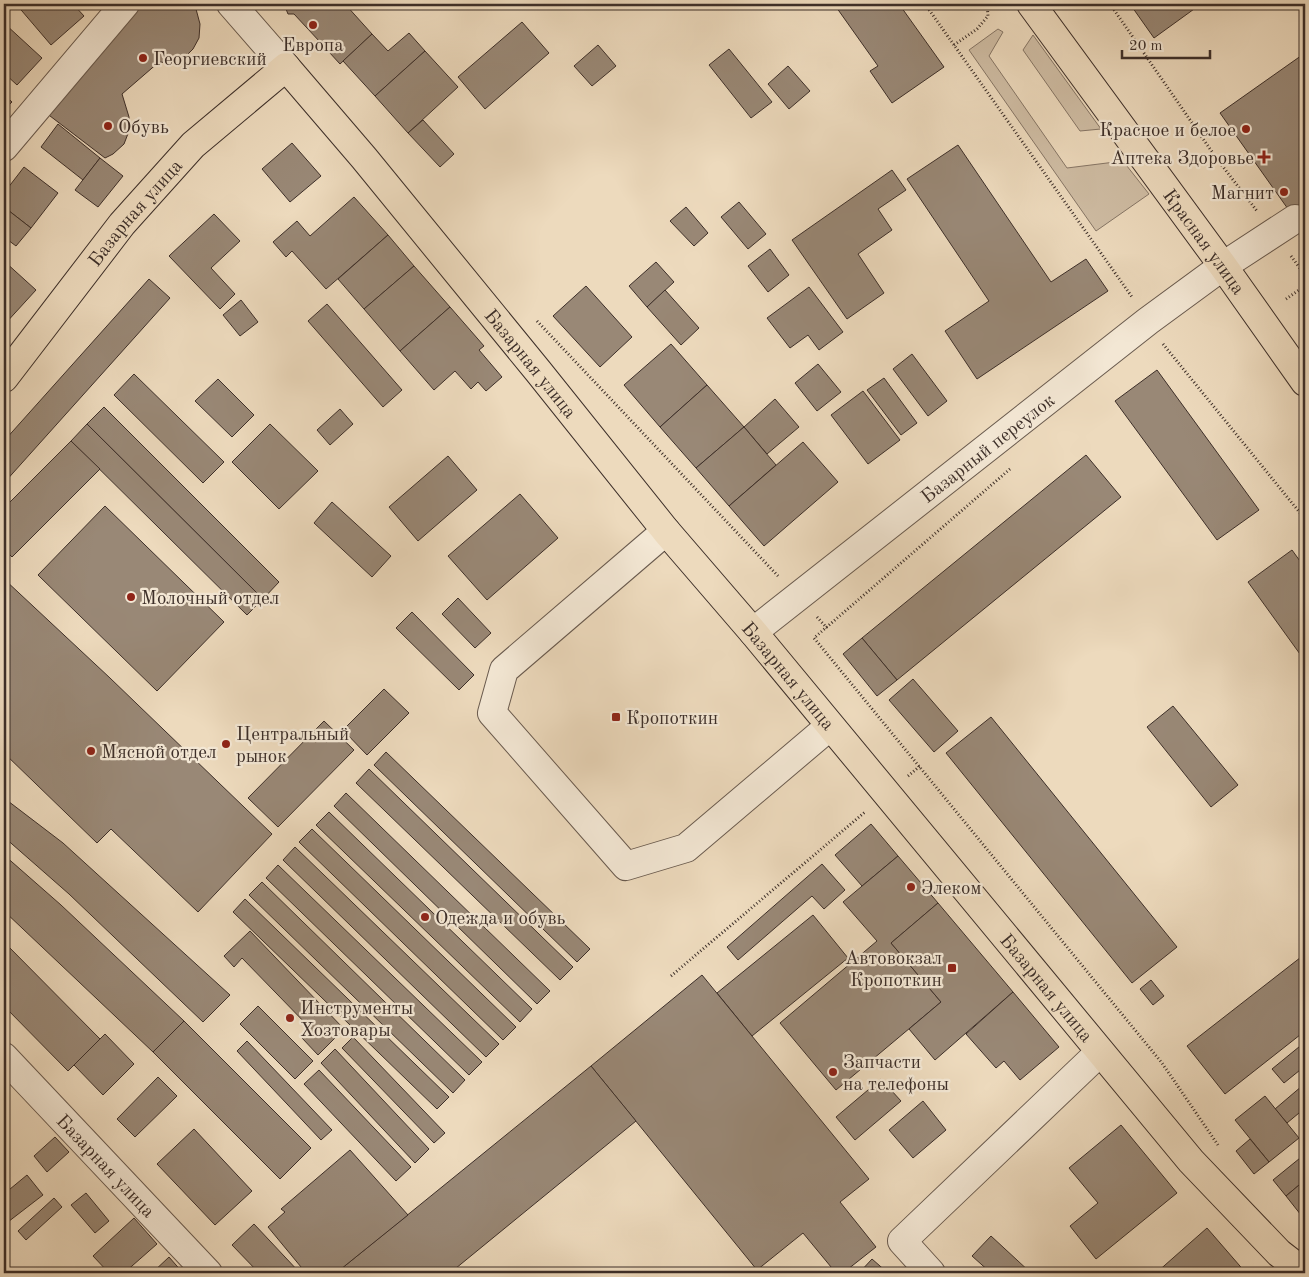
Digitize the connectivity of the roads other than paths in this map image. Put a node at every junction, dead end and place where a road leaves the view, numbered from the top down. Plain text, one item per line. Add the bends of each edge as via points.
1 (125, 4) edge
2 (231, 4) edge
3 (1031, 4) edge
4 (286, 67) junction
5 (4, 147) edge
6 (1284, 226) road end
7 (1223, 266) junction
8 (4, 378) edge
9 (1305, 382) edge
10 (666, 531) junction
11 (753, 632) junction
12 (830, 726) junction
13 (1100, 1052) junction
14 (4, 1057) edge
15 (208, 1273) edge
16 (932, 1273) edge
17 (1305, 1273) edge

1 - 5 street
2 - 4 street, Базарная улица
3 - 7 main road, Красная улица
4 - 8 main road, Базарная улица via 193,145 122,224
4 - 10 main road, Базарная улица via 364,158
6 - 7 street, Базарный переулок
7 - 9 main road, Красная улица
7 - 11 street, Базарный переулок via 1148,320
10 - 11 main road, Базарная улица
10 - 12 street via 504,670 492,713 626,866 686,848
11 - 12 main road, Базарная улица
12 - 13 main road, Базарная улица
13 - 16 street via 902,1241
13 - 17 main road, Базарная улица via 1191,1161 1279,1253
14 - 15 street, Базарная улица

